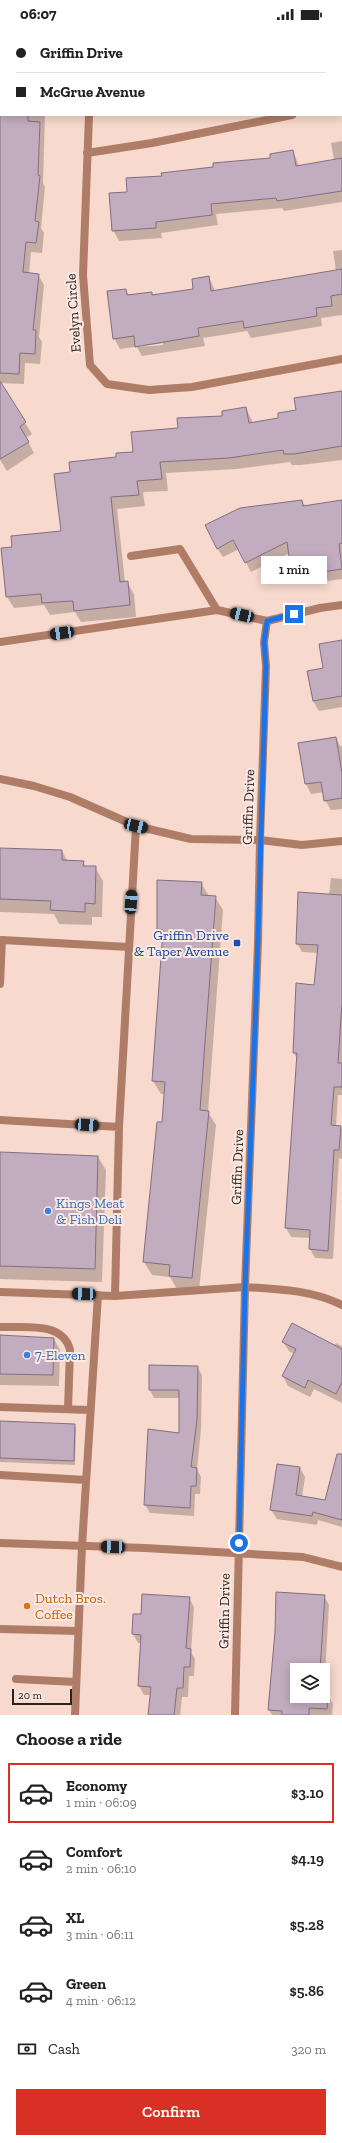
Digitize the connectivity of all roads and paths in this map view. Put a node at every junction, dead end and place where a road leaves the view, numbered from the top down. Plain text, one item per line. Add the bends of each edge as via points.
1 (89, 116) edge
2 (287, 116) edge
3 (87, 153) junction
4 (342, 359) edge
5 (131, 556) dead end
6 (342, 605) edge
7 (217, 610) junction
8 (267, 621) junction
9 (0, 642) edge
10 (0, 779) edge
11 (136, 826) junction
12 (260, 840) junction
13 (342, 841) edge
14 (128, 947) junction
15 (0, 984) edge
16 (0, 1120) edge
17 (119, 1127) junction
18 (245, 1287) junction
19 (0, 1292) edge
20 (98, 1295) junction
21 (115, 1296) junction
22 (342, 1305) edge
23 (0, 1327) edge
24 (0, 1407) edge
25 (68, 1409) junction
26 (90, 1410) junction
27 (0, 1475) edge
28 (86, 1480) junction
29 (0, 1543) edge
30 (82, 1546) junction
31 (238, 1554) junction
32 (342, 1566) edge
33 (0, 1629) edge
34 (78, 1631) junction
35 (16, 1680) dead end
36 (76, 1682) junction
37 (75, 1715) edge
38 (234, 1715) edge

1 - 3 street, Evelyn Circle
2 - 3 street
3 - 4 street, Evelyn Circle via 83,275 90,365 107,384 149,390 192,387
5 - 7 street via 180,549
6 - 8 street
7 - 8 street
7 - 9 street
8 - 12 street, Griffin Drive via 264,642 266,666
10 - 11 street via 70,797
11 - 12 street via 191,839
11 - 14 street
12 - 13 street via 302,845
12 - 18 street, Griffin Drive
14 - 15 street via 2,940
14 - 17 street
16 - 17 street
17 - 21 street
18 - 21 street
18 - 22 street via 295,1291 316,1295
18 - 31 street, Griffin Drive
19 - 20 street
20 - 21 street
20 - 26 street
23 - 25 street via 51,1329 68,1342
24 - 25 street
25 - 26 street
26 - 28 street
27 - 28 street
28 - 30 street
29 - 30 street
30 - 31 street
30 - 34 street
31 - 32 street via 303,1557
31 - 38 street, Griffin Drive
33 - 34 street
34 - 36 street
35 - 36 street
36 - 37 street

